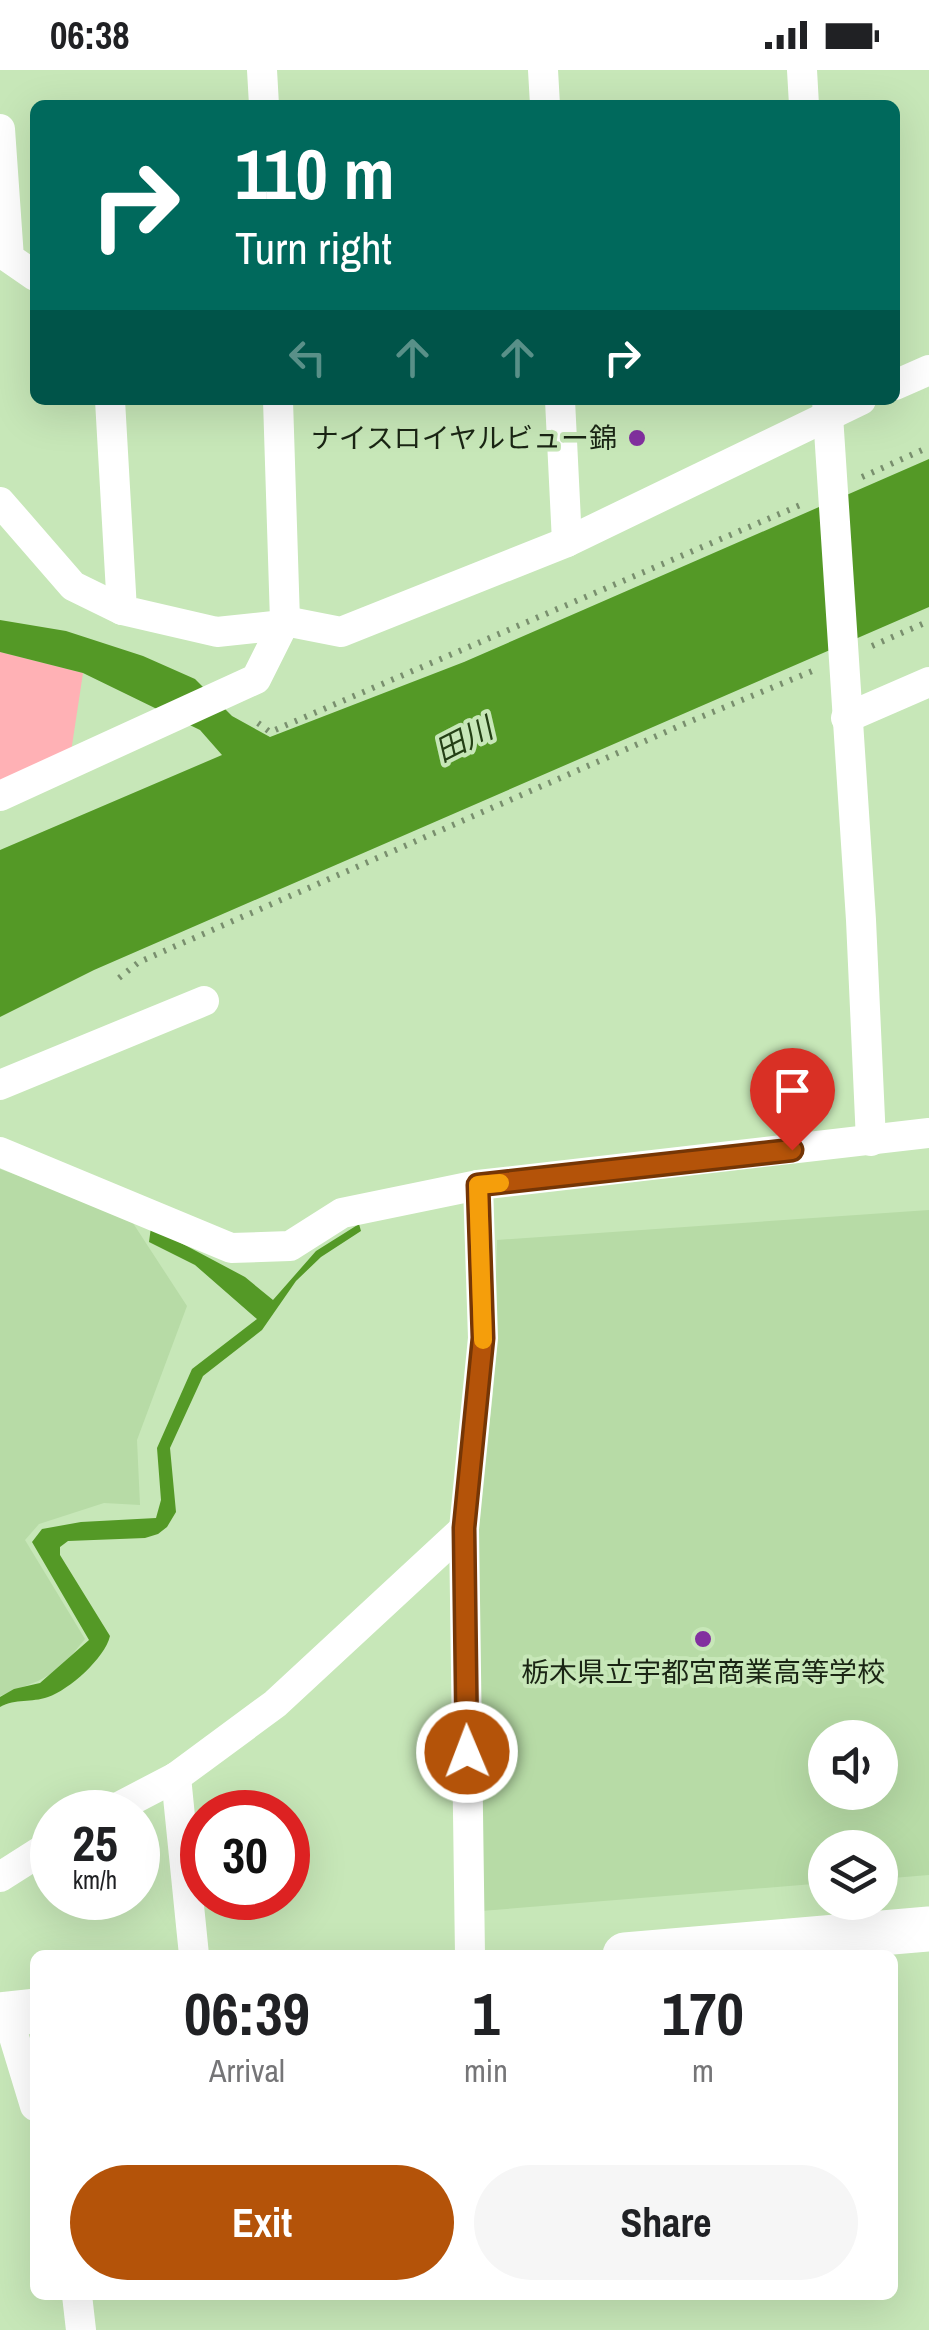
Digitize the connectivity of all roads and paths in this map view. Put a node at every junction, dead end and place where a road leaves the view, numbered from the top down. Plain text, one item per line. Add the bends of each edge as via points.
1 (262, 70) edge
2 (544, 70) edge
3 (802, 70) edge
4 (264, 100) edge
5 (545, 100) edge
6 (804, 100) edge
7 (0, 129) edge
8 (30, 273) edge
9 (929, 370) edge
10 (900, 383) edge
11 (110, 405) edge
12 (278, 405) edge
13 (560, 405) edge
14 (852, 405) edge
15 (828, 419) edge
16 (929, 446) edge
17 (858, 478) dead end
18 (810, 501) dead end
19 (0, 502) edge
20 (567, 542) junction
21 (122, 610) junction
22 (929, 621) edge
23 (284, 623) junction
24 (866, 648) dead end
25 (835, 675) junction
26 (929, 682) edge
27 (846, 718) junction
28 (258, 722) dead end
29 (0, 796) edge
30 (119, 978) dead end
31 (204, 1002) dead end
32 (0, 1085) edge
33 (929, 1133) edge
34 (871, 1141) junction
35 (0, 1152) edge
36 (478, 1185) junction
37 (464, 1528) junction
38 (176, 1777) junction
39 (151, 1790) edge
40 (30, 1858) edge
41 (0, 1877) edge
42 (929, 1929) edge
43 (193, 1950) edge
44 (470, 1950) edge
45 (683, 1950) edge
46 (14, 2014) edge
47 (30, 2084) edge
48 (78, 2300) edge
49 (81, 2330) edge

1 - 4 street
2 - 5 street
3 - 6 street
7 - 8 street via 8,258
9 - 10 street
11 - 21 street
12 - 23 street
13 - 20 street
14 - 15 street
15 - 20 street
15 - 25 street
16 - 17 path
18 - 28 path via 270,732
19 - 21 street via 73,586
20 - 23 street via 341,632
21 - 23 street via 217,632
22 - 24 path
23 - 29 street via 256,679
25 - 27 street
25 - 30 path via 684,724 139,962
26 - 27 street
27 - 34 street
31 - 32 street
33 - 34 street
34 - 36 street
35 - 36 street via 231,1248 290,1246 342,1213
36 - 37 street via 483,1338
37 - 38 street via 275,1704
37 - 44 street
38 - 39 street
38 - 43 street
40 - 41 street
42 - 45 main road
46 - 47 street
48 - 49 street

